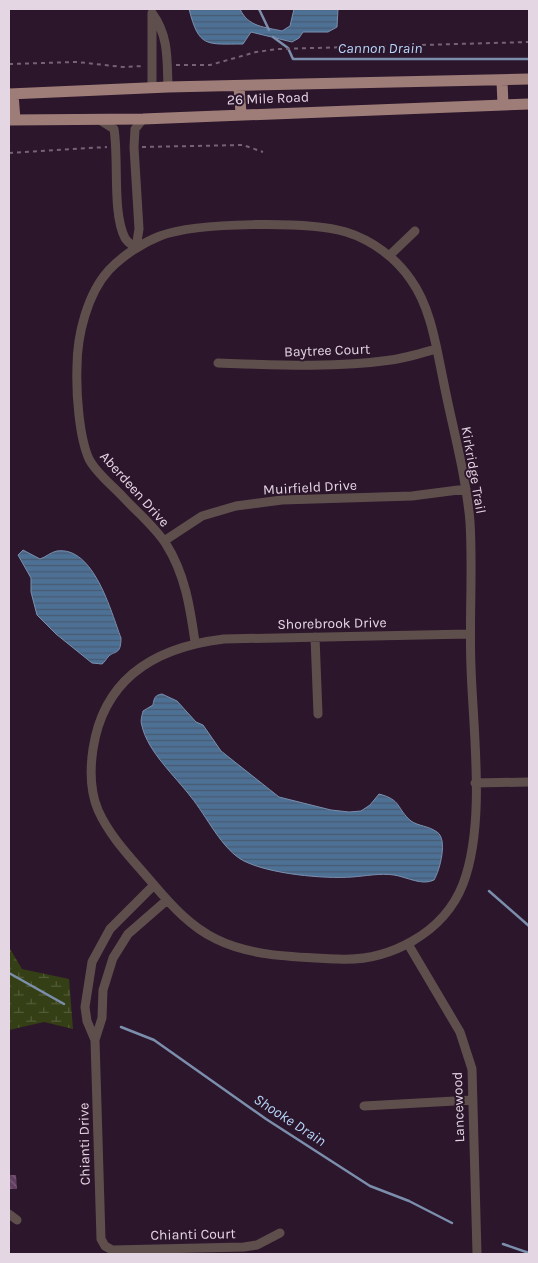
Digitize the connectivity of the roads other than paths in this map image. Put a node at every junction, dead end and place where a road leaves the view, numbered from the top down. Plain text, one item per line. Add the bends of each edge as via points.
1 (151, 11) edge
2 (529, 79) edge
3 (502, 81) junction
4 (168, 87) junction
5 (239, 87) junction
6 (152, 88) junction
7 (11, 94) edge
8 (529, 104) edge
9 (503, 105) junction
10 (241, 113) junction
11 (98, 119) junction
12 (144, 119) junction
13 (12, 120) edge
14 (136, 194) junction
15 (118, 196) junction
16 (414, 231) dead end
17 (136, 248) junction
18 (390, 255) junction
19 (436, 349) junction
20 (218, 363) dead end
21 (466, 489) junction
22 (164, 541) junction
23 (469, 634) junction
24 (315, 637) junction
25 (194, 642) junction
26 (318, 714) dead end
27 (529, 782) edge
28 (475, 783) junction
29 (154, 885) junction
30 (167, 900) junction
31 (408, 944) junction
32 (97, 951) junction
33 (113, 958) junction
34 (95, 1040) junction
35 (473, 1100) junction
36 (364, 1106) dead end
37 (9, 1214) edge
38 (18, 1220) dead end
39 (280, 1233) dead end
40 (105, 1246) joint
41 (477, 1254) edge

1 - 4 street via 166,39
1 - 6 street
2 - 3 main road, 26 Mile Road
3 - 5 main road, 26 Mile Road
3 - 9 main road
4 - 5 main road, 26 Mile Road
4 - 6 main road, 26 Mile Road
5 - 10 main road
6 - 7 main road, 26 Mile Road
7 - 13 main road
8 - 9 main road, 26 Mile Road
9 - 10 main road, 26 Mile Road
10 - 12 main road, 26 Mile Road
11 - 12 main road, 26 Mile Road
11 - 13 main road, 26 Mile Road
11 - 15 street via 114,129
12 - 14 street via 135,129
14 - 15 street
14 - 17 street via 139,229
15 - 17 street via 120,226 125,240
16 - 18 street
17 - 18 street, Kirkridge Trail via 162,235 195,228 309,226 346,232
17 - 22 street, Aberdeen Drive via 106,272 83,316 77,362 78,413 90,461
18 - 19 street, Kirkridge Trail via 413,282 428,314
19 - 20 street, Baytree Court via 393,360 353,364
19 - 21 street, Kirkridge Trail
21 - 22 street, Muirfield Drive via 412,496 282,500 236,506 202,516
21 - 23 street, Kirkridge Trail via 470,524
22 - 25 street, Aberdeen Drive via 187,592
23 - 24 street, Shorebrook Drive
23 - 28 street, Kirkridge Trail
24 - 25 street, Shorebrook Drive
24 - 26 street
25 - 29 street, Shorebrook Drive via 160,654 132,673 118,688 105,709 91,762 92,787 98,809 117,842
27 - 28 street
28 - 31 street, Kirkridge Trail via 474,829 465,878 446,913
29 - 30 street, Kirkridge Trail
29 - 32 street, Chianti Drive via 110,929
30 - 31 street, Kirkridge Trail via 202,932 248,951 348,960 378,955
30 - 33 street, Chianti Drive via 128,934
31 - 35 street, Lancewood via 460,1032 472,1069
32 - 33 street
32 - 34 street, Chianti Drive via 88,978 85,1007
33 - 34 street, Chianti Drive via 103,990 102,1018
34 - 40 street, Chianti Drive via 101,1239
35 - 36 street
35 - 41 street, Lancewood
37 - 38 street
39 - 40 street, Chianti Court via 257,1245 244,1247 112,1250

